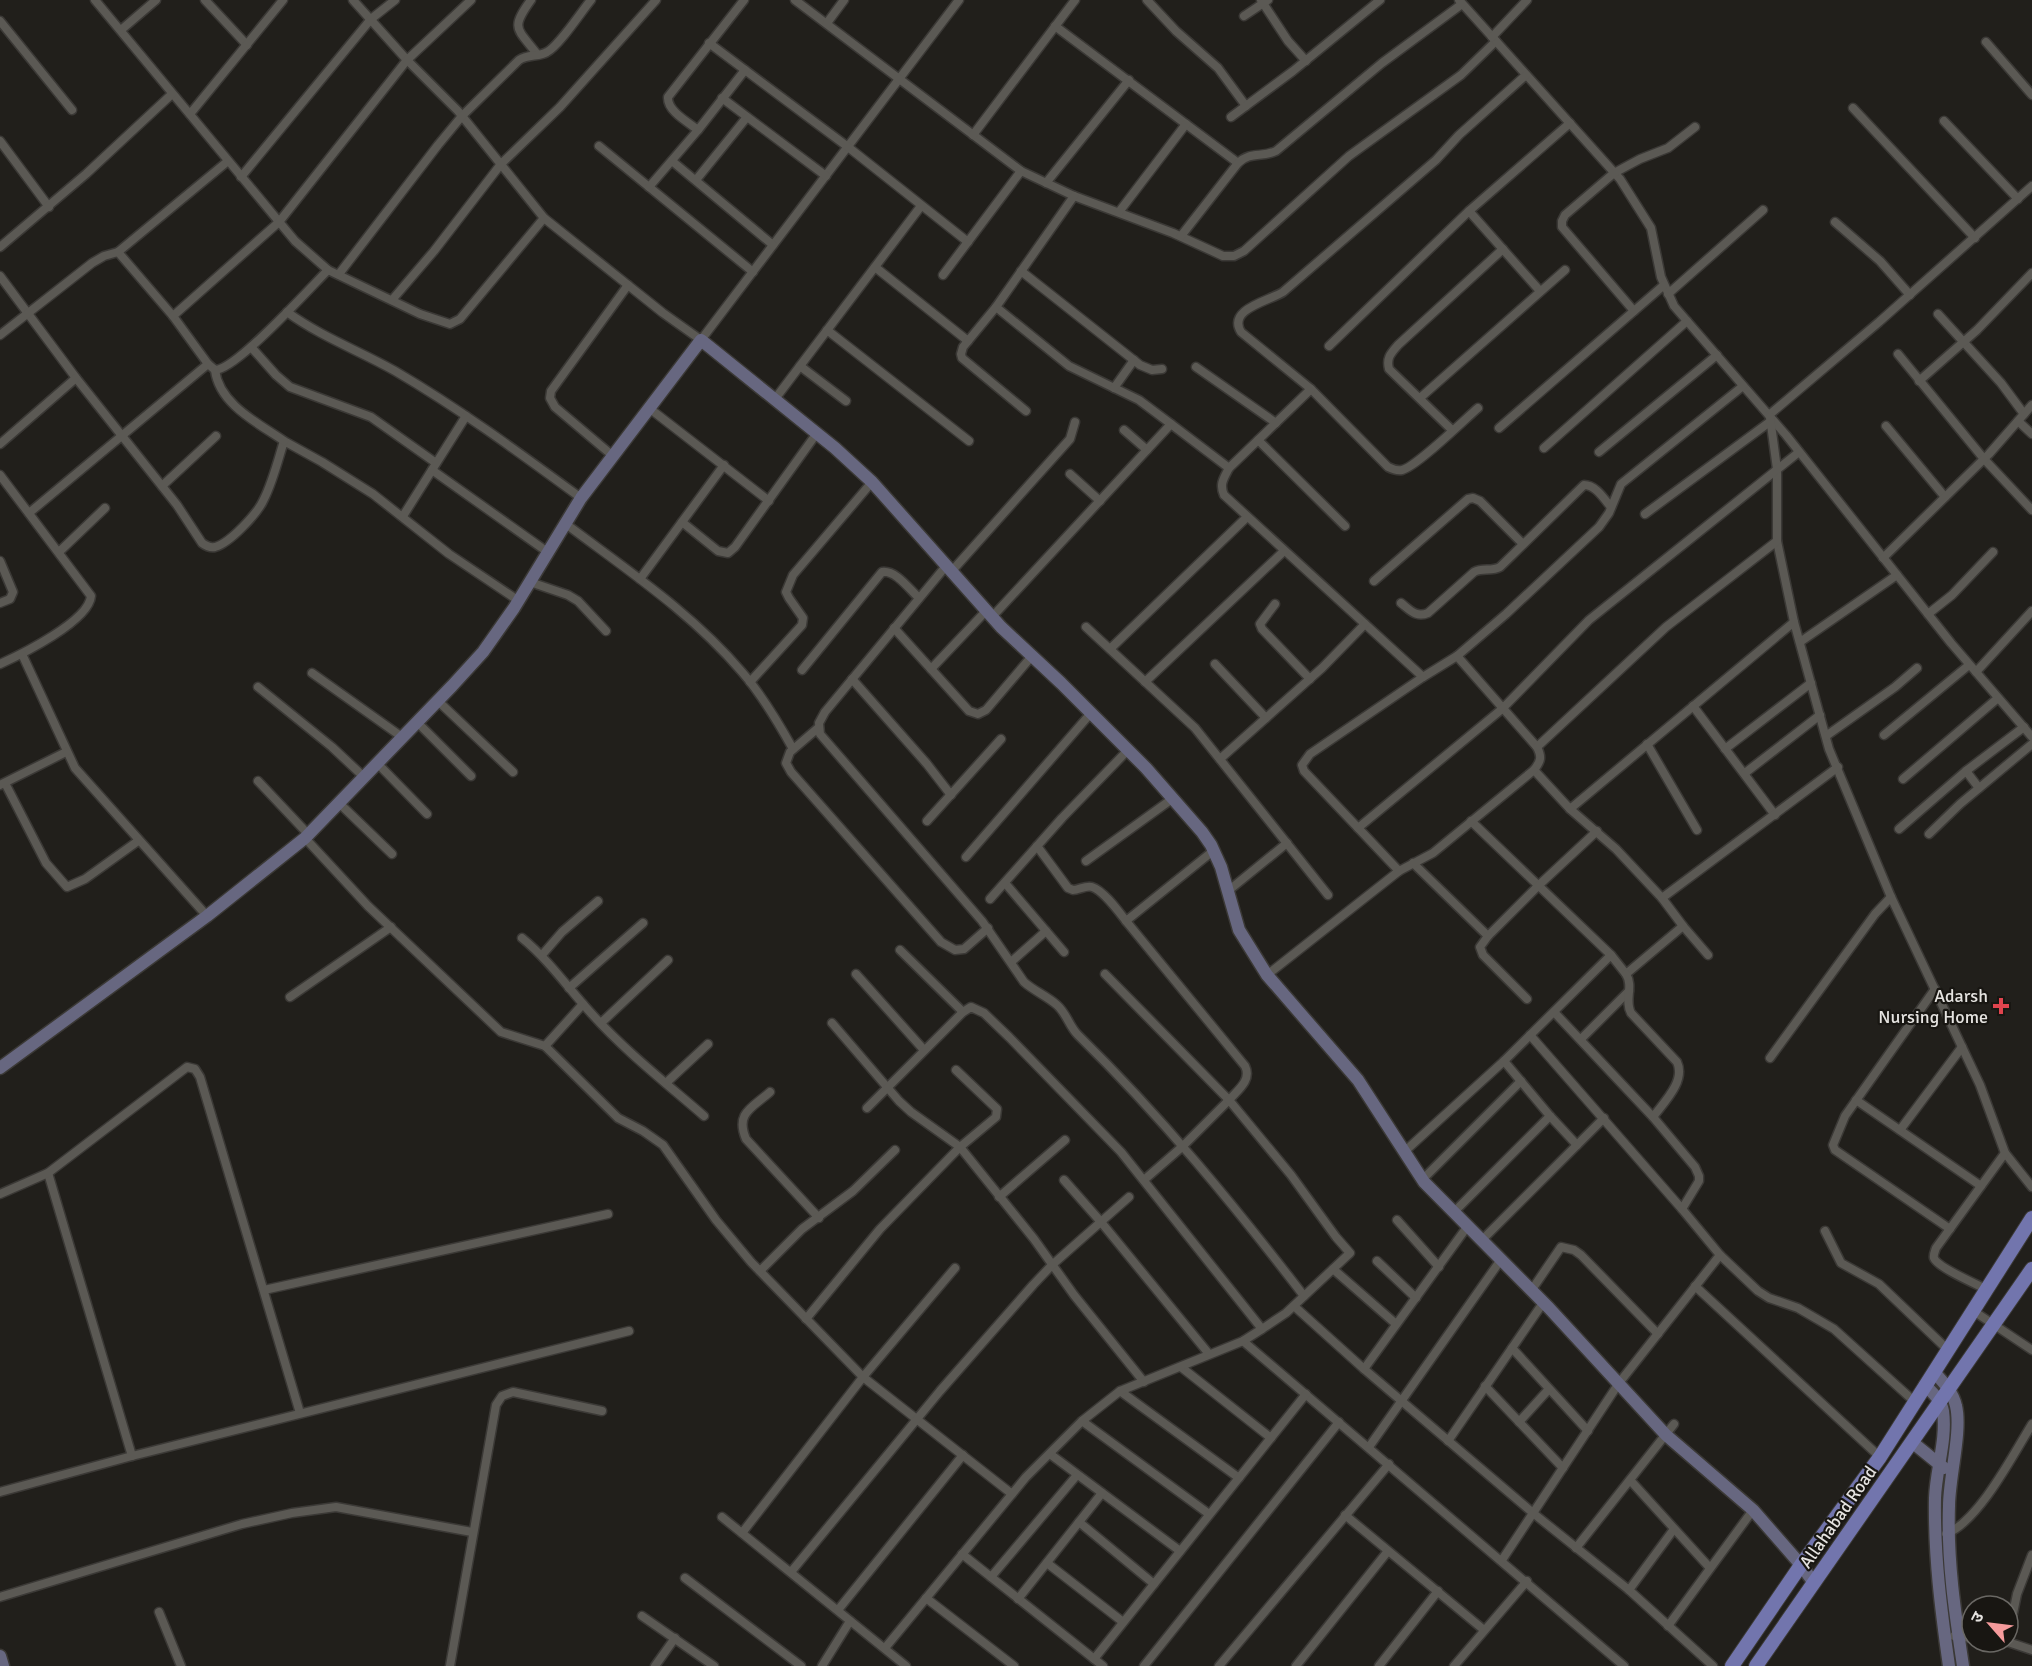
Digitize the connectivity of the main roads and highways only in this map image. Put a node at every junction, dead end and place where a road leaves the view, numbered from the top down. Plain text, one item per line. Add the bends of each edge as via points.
1 (2032, 1218) edge
2 (2032, 1269) edge
3 (1732, 1666) edge
4 (1756, 1666) edge

1 - 3 main road via 1880,1457
2 - 4 main road, Allahabad Road

